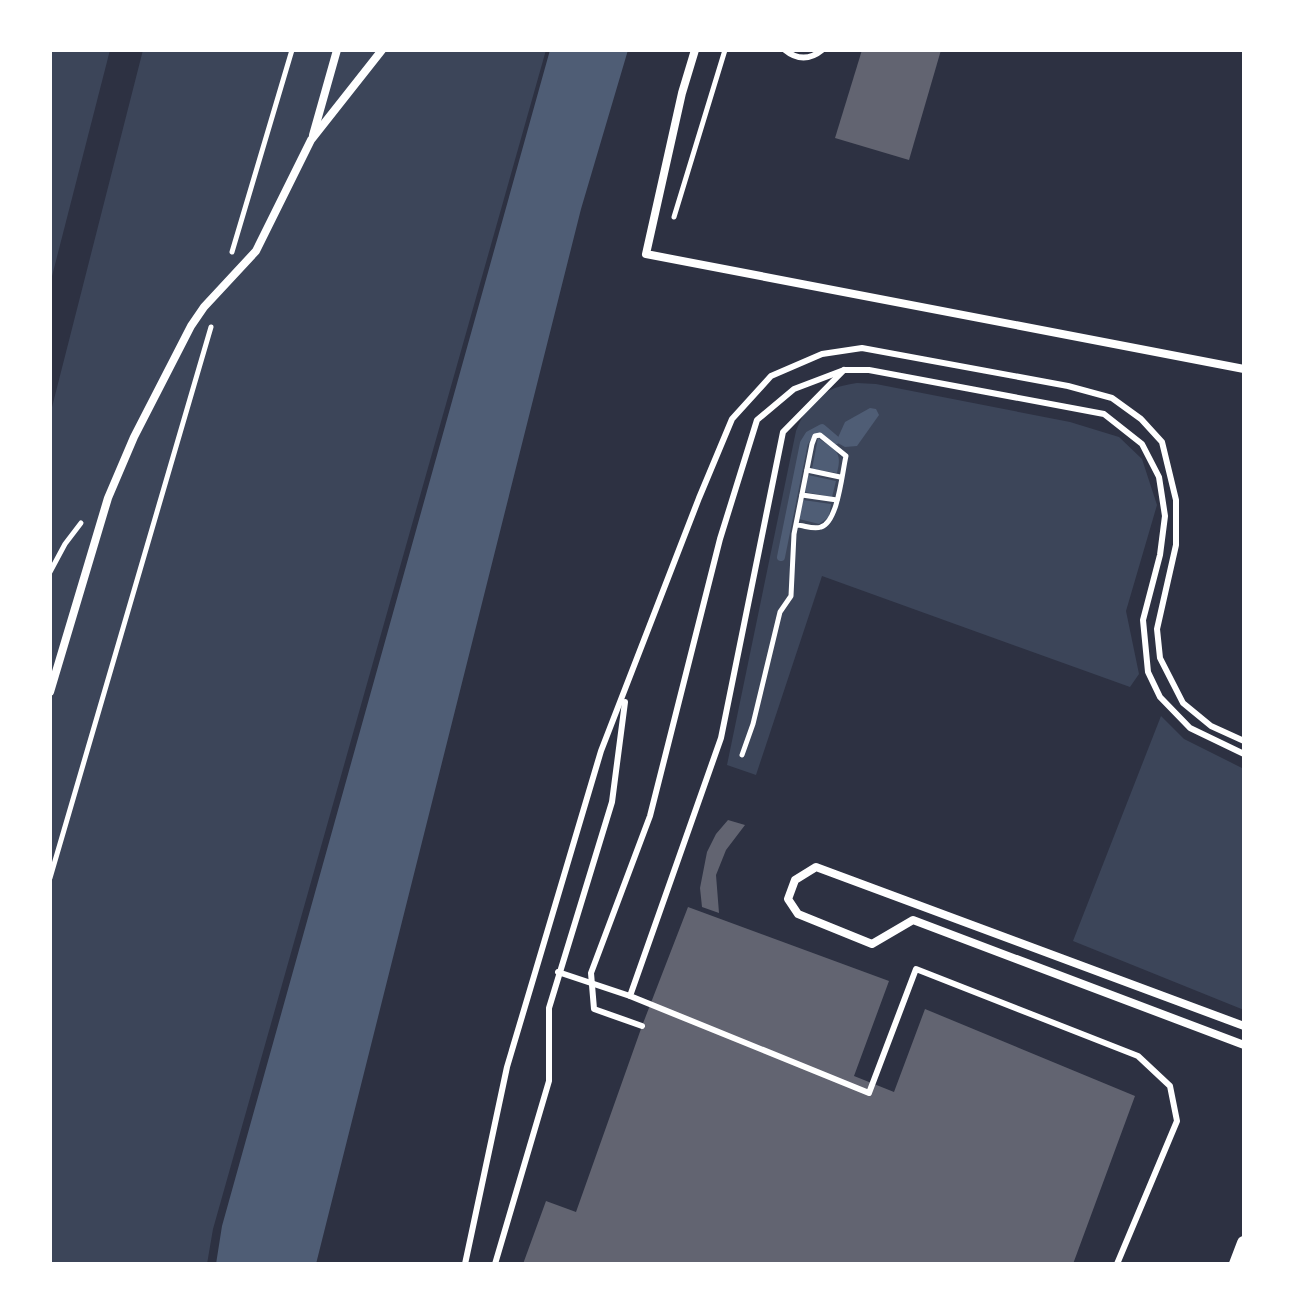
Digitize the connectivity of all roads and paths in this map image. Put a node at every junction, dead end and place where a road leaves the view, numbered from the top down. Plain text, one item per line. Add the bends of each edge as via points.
1 (292, 50) edge
2 (337, 50) edge
3 (382, 50) edge
4 (695, 50) edge
5 (725, 50) edge
6 (785, 50) edge
7 (822, 50) edge
8 (311, 140) junction
9 (661, 259) junction
10 (222, 290) junction
11 (1244, 369) edge
12 (844, 370) junction
13 (812, 471) junction
14 (840, 477) junction
15 (802, 494) junction
16 (108, 498) junction
17 (830, 500) junction
18 (796, 525) junction
19 (50, 572) edge
20 (626, 691) junction
21 (50, 692) edge
22 (1244, 741) edge
23 (1244, 754) edge
24 (742, 755) dead end
25 (50, 878) edge
26 (558, 972) junction
27 (630, 996) junction
28 (642, 1026) dead end
29 (1244, 1026) edge
30 (1244, 1045) edge
31 (1244, 1243) edge
32 (465, 1264) edge
33 (495, 1264) edge
34 (1117, 1264) edge
35 (1236, 1264) edge

1 - 10 path
2 - 8 street
3 - 8 street
4 - 9 street via 646,254
5 - 9 path
6 - 7 lane via 801,58
8 - 10 street via 256,251
9 - 11 street
10 - 16 street via 191,326
10 - 25 path
12 - 23 lane via 941,382 1104,414 1142,444 1159,477 1165,516 1143,620 1148,672 1160,697 1190,728
12 - 27 lane via 783,432 721,738
12 - 28 lane via 794,389 757,420 720,539 650,816 591,973 594,1009
13 - 14 path
13 - 14 path via 815,436 820,435 846,456
13 - 15 path
14 - 17 path
15 - 17 path
15 - 18 path
16 - 19 path via 85,518
16 - 21 street
17 - 18 path via 835,514 829,523 821,528
18 - 24 path via 791,596 780,612
20 - 22 lane via 732,419 771,376 822,354 862,348 1068,386 1112,398 1141,419 1162,442 1176,500 1176,545 1157,629 1160,658 1183,703 1211,726
20 - 26 lane via 612,802
20 - 32 lane via 601,751 507,1067
26 - 27 lane
26 - 33 lane via 549,1008 549,1081
27 - 34 lane via 869,1093 916,969 1138,1056 1170,1086 1177,1121
29 - 30 street via 816,867 795,880 788,899 798,914 872,944 913,920
31 - 35 street

